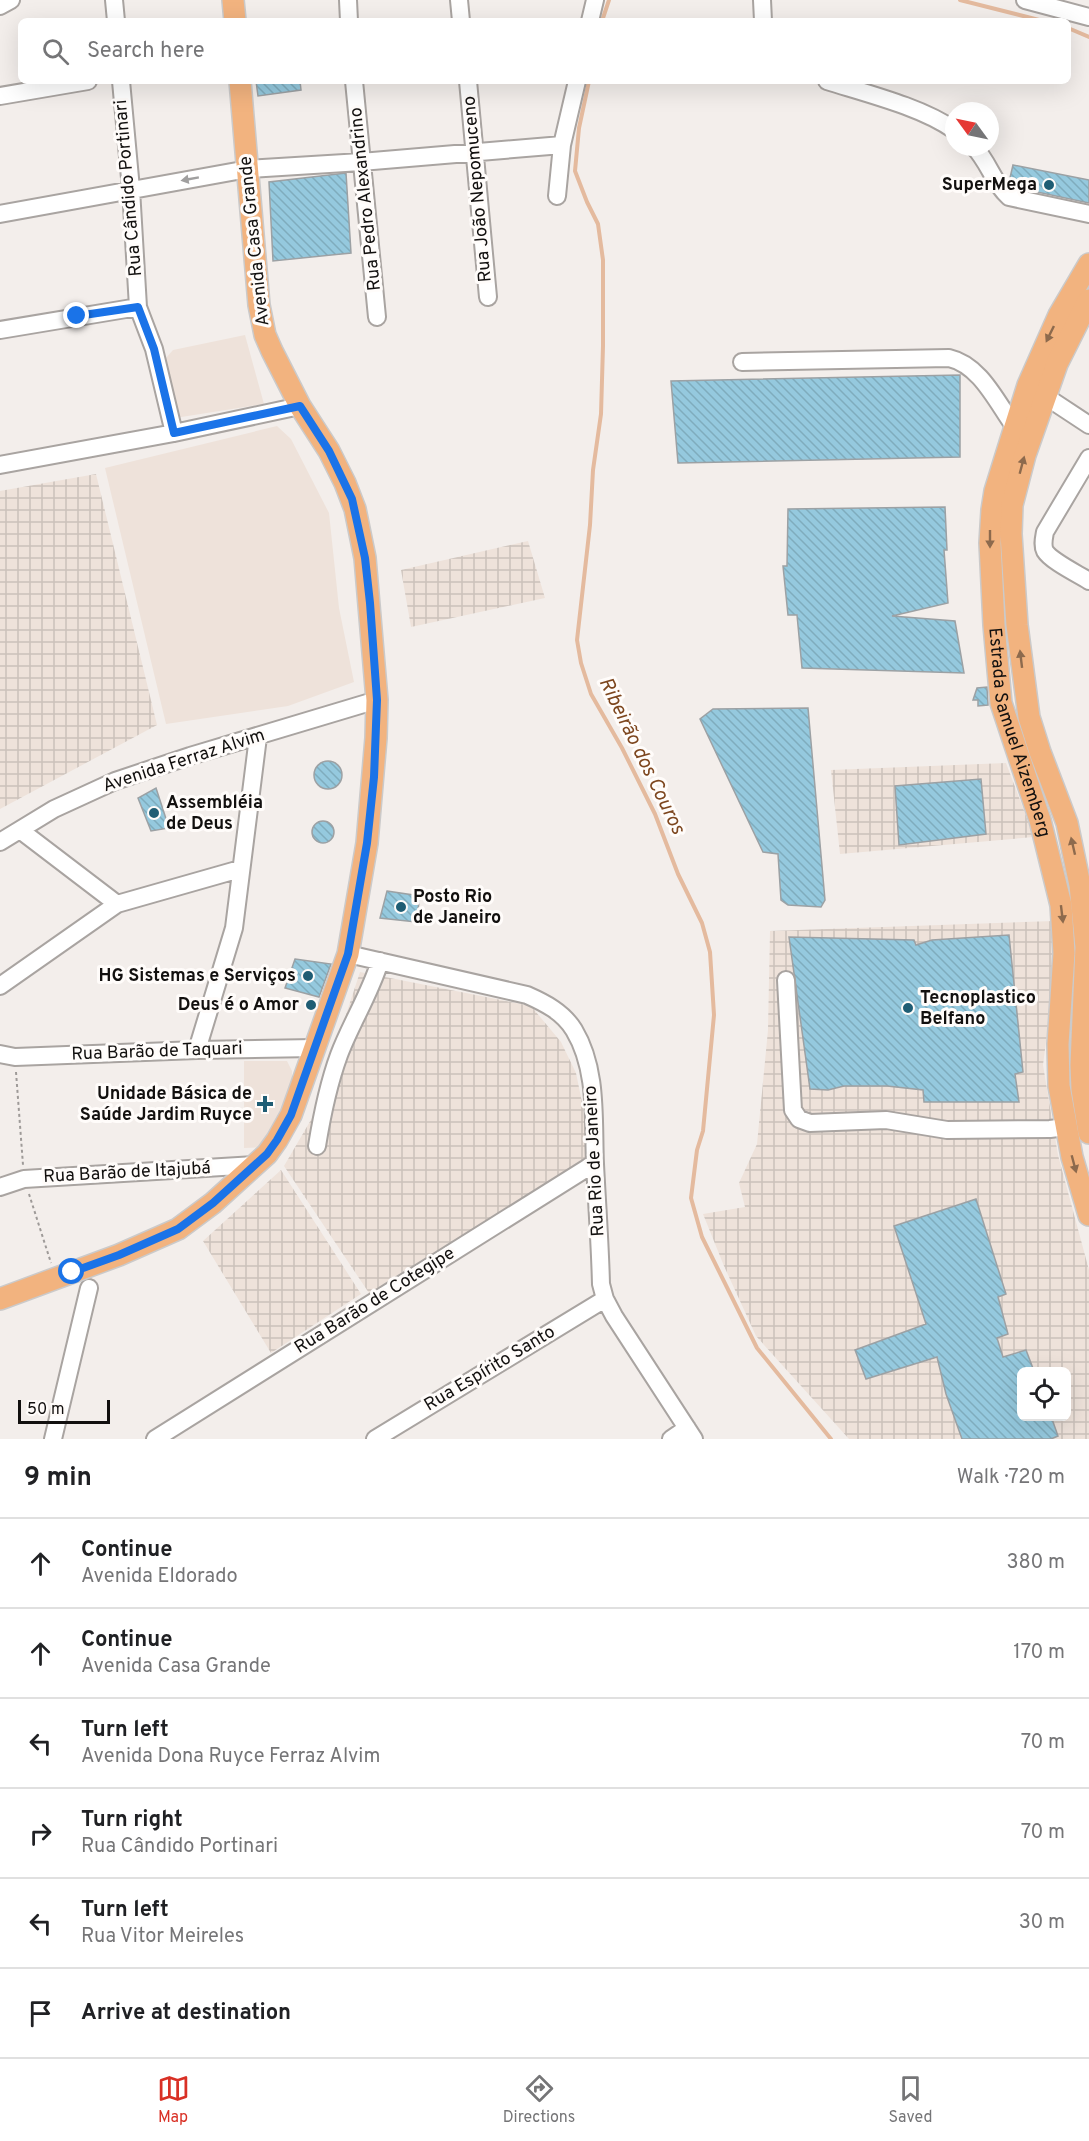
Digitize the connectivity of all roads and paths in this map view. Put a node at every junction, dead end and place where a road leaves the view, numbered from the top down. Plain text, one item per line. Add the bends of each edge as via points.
1 (11, 0) edge
2 (114, 0) edge
3 (233, 0) edge
4 (348, 0) edge
5 (459, 0) edge
6 (595, 0) edge
7 (762, 0) edge
8 (1025, 0) edge
9 (0, 6) edge
10 (1089, 17) edge
11 (116, 18) edge
12 (235, 18) edge
13 (350, 18) edge
14 (461, 18) edge
15 (591, 18) edge
16 (763, 18) edge
17 (70, 84) edge
18 (121, 84) edge
19 (240, 84) edge
20 (354, 84) edge
21 (468, 84) edge
22 (576, 84) edge
23 (837, 84) edge
24 (0, 96) edge
25 (945, 125) edge
26 (562, 145) junction
27 (476, 153) junction
28 (983, 156) edge
29 (361, 162) junction
30 (248, 169) junction
31 (131, 189) junction
32 (557, 196) dead end
33 (0, 213) edge
34 (1089, 214) edge
35 (1089, 264) edge
36 (488, 297) dead end
37 (1089, 300) edge
38 (138, 307) junction
39 (377, 317) dead end
40 (0, 330) edge
41 (742, 362) dead end
42 (1045, 396) junction
43 (300, 406) junction
44 (1089, 425) edge
45 (1014, 426) junction
46 (174, 433) junction
47 (1089, 458) edge
48 (0, 465) edge
49 (1089, 580) edge
50 (377, 700) junction
51 (258, 737) junction
52 (20, 830) junction
53 (0, 842) edge
54 (240, 869) junction
55 (117, 904) junction
56 (348, 954) junction
57 (380, 961) junction
58 (786, 980) dead end
59 (0, 986) edge
60 (315, 1048) junction
61 (197, 1050) junction
62 (8, 1056) edge
63 (1076, 1114) edge
64 (1089, 1133) edge
65 (317, 1146) dead end
66 (595, 1163) junction
67 (255, 1165) junction
68 (0, 1173) edge
69 (24, 1179) junction
70 (0, 1187) edge
71 (1089, 1215) edge
72 (56, 1278) junction
73 (89, 1288) dead end
74 (0, 1299) edge
75 (605, 1299) junction
76 (690, 1434) edge
77 (53, 1439) edge
78 (155, 1439) edge
79 (375, 1439) edge
80 (671, 1439) edge

1 - 9 street
2 - 11 street
3 - 12 main road
4 - 13 street
5 - 14 street
6 - 15 street
7 - 16 street
8 - 10 street
17 - 24 street
18 - 31 street, Rua Cândido Portinari
19 - 30 main road, Avenida Casa Grande
20 - 29 street, Rua Pedro Alexandrino
21 - 27 street, Rua João Nepomuceno
22 - 26 street
23 - 25 street
26 - 27 street
26 - 32 street
27 - 29 street
27 - 36 street, Rua João Nepomuceno
28 - 34 street via 1000,189 1009,197
29 - 30 street
29 - 39 street, Rua Pedro Alexandrino
30 -> 31 street
30 - 43 main road, Avenida Casa Grande via 262,324
31 - 33 street
31 - 38 street, Rua Cândido Portinari
35 -> 45 main road, Estrada Samuel Aizemberg via 1041,353
37 - 42 main road, Estrada Samuel Aizemberg
38 - 40 street
38 - 46 street, Rua Cândido Portinari via 154,349
41 - 45 street via 960,360 980,377
42 - 44 street
63 -> 42 main road, Estrada Samuel Aizemberg via 1086,947 1080,885 1067,823 1029,717 1011,534 1012,505
43 - 46 street
43 - 50 main road, Avenida Casa Grande via 329,451 357,516 370,603
45 -> 63 main road, Estrada Samuel Aizemberg via 1000,470 990,543 1001,703 1040,820 1061,905 1064,953 1058,1061
46 - 48 street
47 - 49 street via 1043,541 1044,550 1052,557
50 - 51 street, Avenida Ferraz Alvim
50 - 56 main road, Avenida Casa Grande via 367,843
51 - 52 street, Avenida Ferraz Alvim via 115,781 54,809
51 - 54 street
52 - 53 street, Avenida Ferraz Alvim
52 - 55 street
54 - 55 street
54 - 61 street via 234,928
55 - 59 street
56 - 57 street, Rua Rio de Janeiro
56 - 60 main road, Avenida Casa Grande
57 - 65 street via 340,1054 325,1099
57 - 66 street, Rua Rio de Janeiro via 526,994 564,1017 585,1053 593,1092
58 - 63 street via 793,1110 799,1119 810,1123 886,1120 947,1130 1050,1129
60 - 61 street, Rua Barão de Taquari
60 - 67 main road, Avenida Casa Grande via 291,1115 277,1140
61 - 62 street, Rua Barão de Taquari
62 - 69 path
63 - 64 main road, Estrada Samuel Aizemberg
63 -> 71 main road, Estrada Samuel Aizemberg
66 - 75 street, Rua Rio de Janeiro
66 - 78 street, Rua Barão de Cotegipe
67 - 69 street, Rua Barão de Itajubá
67 - 72 main road, Avenida Casa Grande via 178,1229
68 - 69 street
69 - 70 street, Rua Barão de Itajubá
69 - 72 path
72 - 74 main road, Avenida Casa Grande
73 - 77 street
75 - 76 street, Rua Rio de Janeiro
75 - 79 street, Rua Espírito Santo
76 - 80 street

